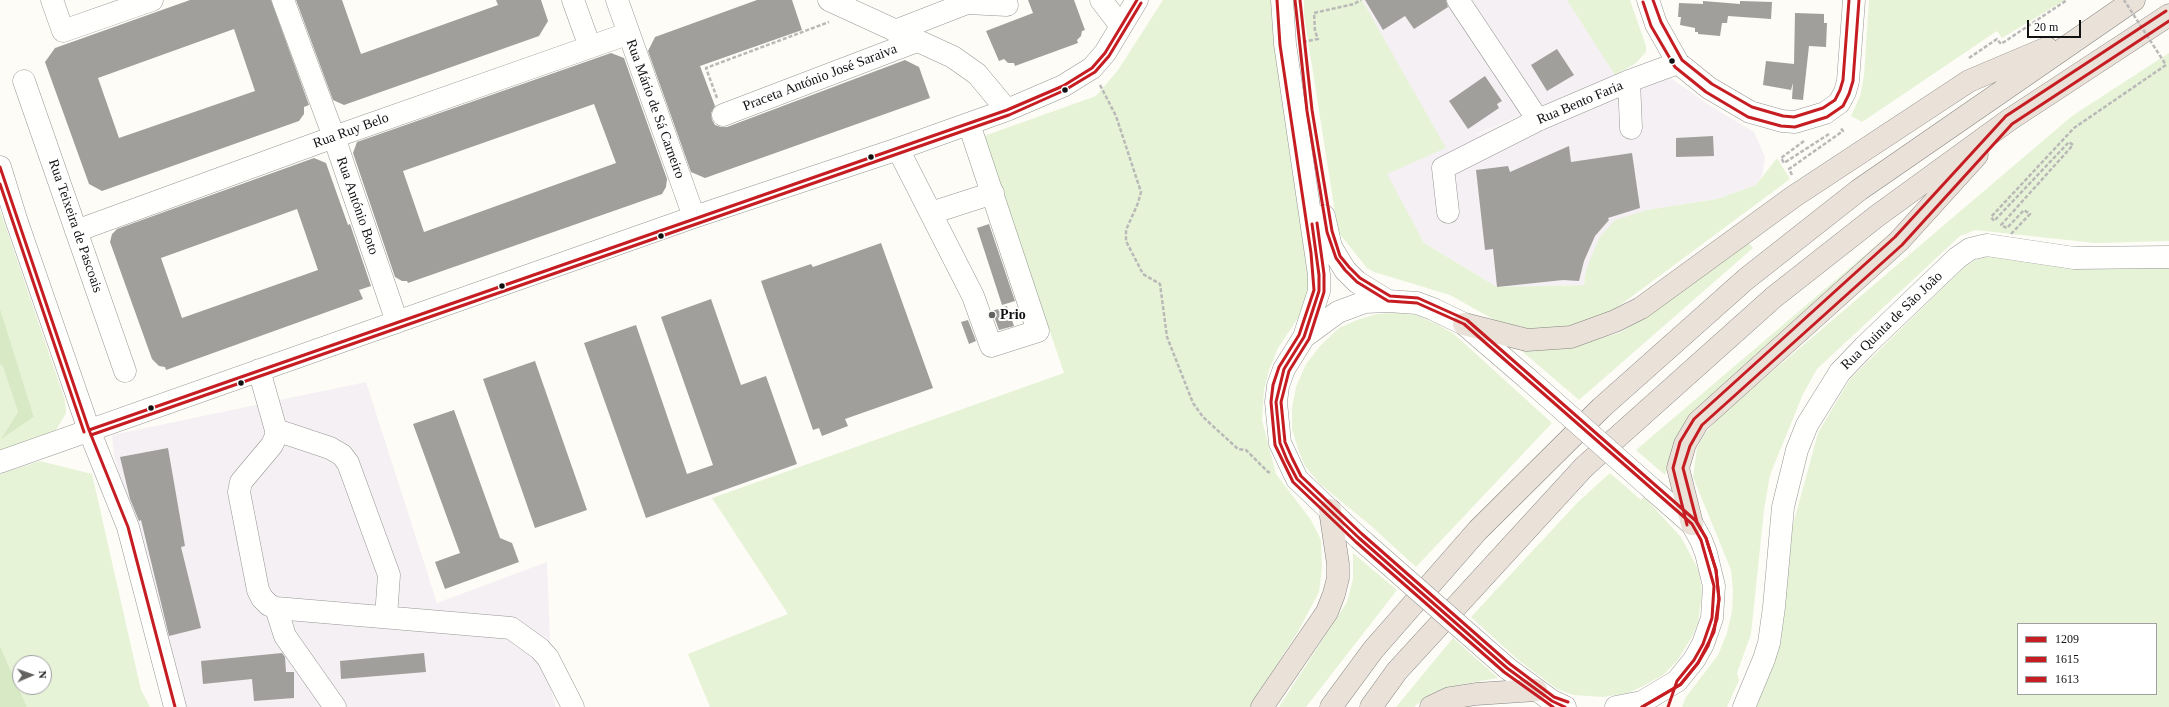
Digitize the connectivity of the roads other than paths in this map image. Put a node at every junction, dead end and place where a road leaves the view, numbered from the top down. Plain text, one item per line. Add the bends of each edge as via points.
1 (52, 0) edge
2 (152, 0) edge
3 (283, 0) edge
4 (573, 0) edge
5 (616, 0) edge
6 (829, 0) edge
7 (1101, 0) edge
8 (1137, 0) edge
9 (1282, 0) edge
10 (1295, 0) edge
11 (1458, 0) edge
12 (1648, 0) edge
13 (1854, 0) edge
14 (2134, 0) edge
15 (1007, 5) dead end
16 (2169, 15) edge
17 (1122, 26) junction
18 (2088, 30) junction
19 (894, 31) junction
20 (627, 34) junction
21 (917, 41) junction
22 (590, 47) junction
23 (1678, 64) junction
24 (24, 81) dead end
25 (1629, 82) junction
26 (1007, 110) junction
27 (723, 115) road end
28 (1538, 120) junction
29 (2009, 120) junction
30 (969, 124) junction
31 (1631, 128) dead end
32 (334, 137) junction
33 (898, 149) junction
34 (0, 167) edge
35 (993, 193) junction
36 (1448, 212) dead end
37 (931, 213) junction
38 (694, 217) junction
39 (76, 231) junction
40 (2169, 257) edge
41 (1388, 301) junction
42 (397, 322) junction
43 (1464, 324) junction
44 (1304, 337) junction
45 (259, 370) junction
46 (125, 371) dead end
47 (89, 430) junction
48 (276, 430) junction
49 (0, 462) edge
50 (1330, 510) junction
51 (1692, 524) junction
52 (276, 608) junction
53 (386, 617) junction
54 (1677, 681) junction
55 (1536, 690) junction
56 (175, 707) edge
57 (335, 707) edge
58 (573, 707) edge
59 (1262, 707) edge
60 (1331, 707) edge
61 (1371, 707) edge
62 (1431, 707) edge
63 (1566, 707) edge
64 (1616, 707) edge
65 (1668, 707) edge
66 (1744, 707) edge

1 - 2 street via 63,31
3 - 32 street, Rua António Boto
4 - 22 street
5 - 20 street, Rua Mário de Sá Carneiro
6 - 19 street
7 - 17 street
8 - 17 street
9 - 44 street via 1285,44 1319,274 1319,291
10 - 41 street via 1307,111 1331,247 1345,270 1357,282
11 - 28 street
12 - 23 street via 1656,24
13 - 23 street via 1848,82 1839,102 1825,113 1795,122 1762,116 1750,112 1709,88
14 - 18 highway
15 - 19 street via 967,3
16 - 29 highway
17 - 26 street via 1092,68 1063,86
18 - 43 highway via 1969,81 1793,197 1641,308 1615,321 1571,337 1527,340
18 - 60 highway via 1859,190 1746,279 1607,403 1478,530 1373,650
19 - 21 street
20 - 22 street, Rua Ruy Belo
20 - 38 street, Rua Mário de Sá Carneiro
21 - 26 street via 953,57 977,74
21 - 27 street, Praceta António José Saraiva
22 - 32 street, Rua Ruy Belo
23 - 25 street, Rua Bento Faria
24 - 39 street, Rua Teixeira de Pascoais
25 - 28 street, Rua Bento Faria
25 - 31 street
26 - 30 street
28 - 36 street, Rua Bento Faria via 1443,168
29 - 51 highway via 1899,241 1698,422 1684,444 1678,468
29 - 61 highway via 1774,296 1584,467 1397,671
30 - 33 street
30 - 35 street
32 - 39 street, Rua Ruy Belo
32 - 42 street, Rua António Boto
33 - 37 street
33 - 38 street
34 - 47 street
35 - 37 street
35 - 37 street via 1038,331 991,346 973,296
38 - 42 street
39 - 46 street, Rua Teixeira de Pascoais
40 - 66 street, Rua Quinta de São João via 2074,258 1999,246 1987,245 1970,249 1957,258 1840,372 1807,426 1797,450 1783,507 1769,643
41 - 43 street via 1417,303
41 - 44 street via 1365,302 1350,307 1326,320
42 - 45 street
43 - 51 street, bridge
44 - 50 street via 1284,369 1276,402 1280,443 1297,479
45 - 47 street
45 - 48 street
47 - 49 street
47 - 56 street via 128,526
48 - 52 street via 272,445 242,482 239,492 258,590 262,598
48 - 53 street via 330,448 342,455 348,463 389,575
50 - 55 street, bridge via 1359,538
50 - 59 highway via 1338,564 1334,594 1327,612
51 - 54 street via 1706,553 1714,586 1714,599 1712,618 1703,644
52 - 53 street
52 - 57 street via 285,636
53 - 58 street via 511,628 548,658
54 - 64 street via 1642,702
54 - 65 street
55 - 62 highway via 1463,696 1444,700
55 - 63 street

